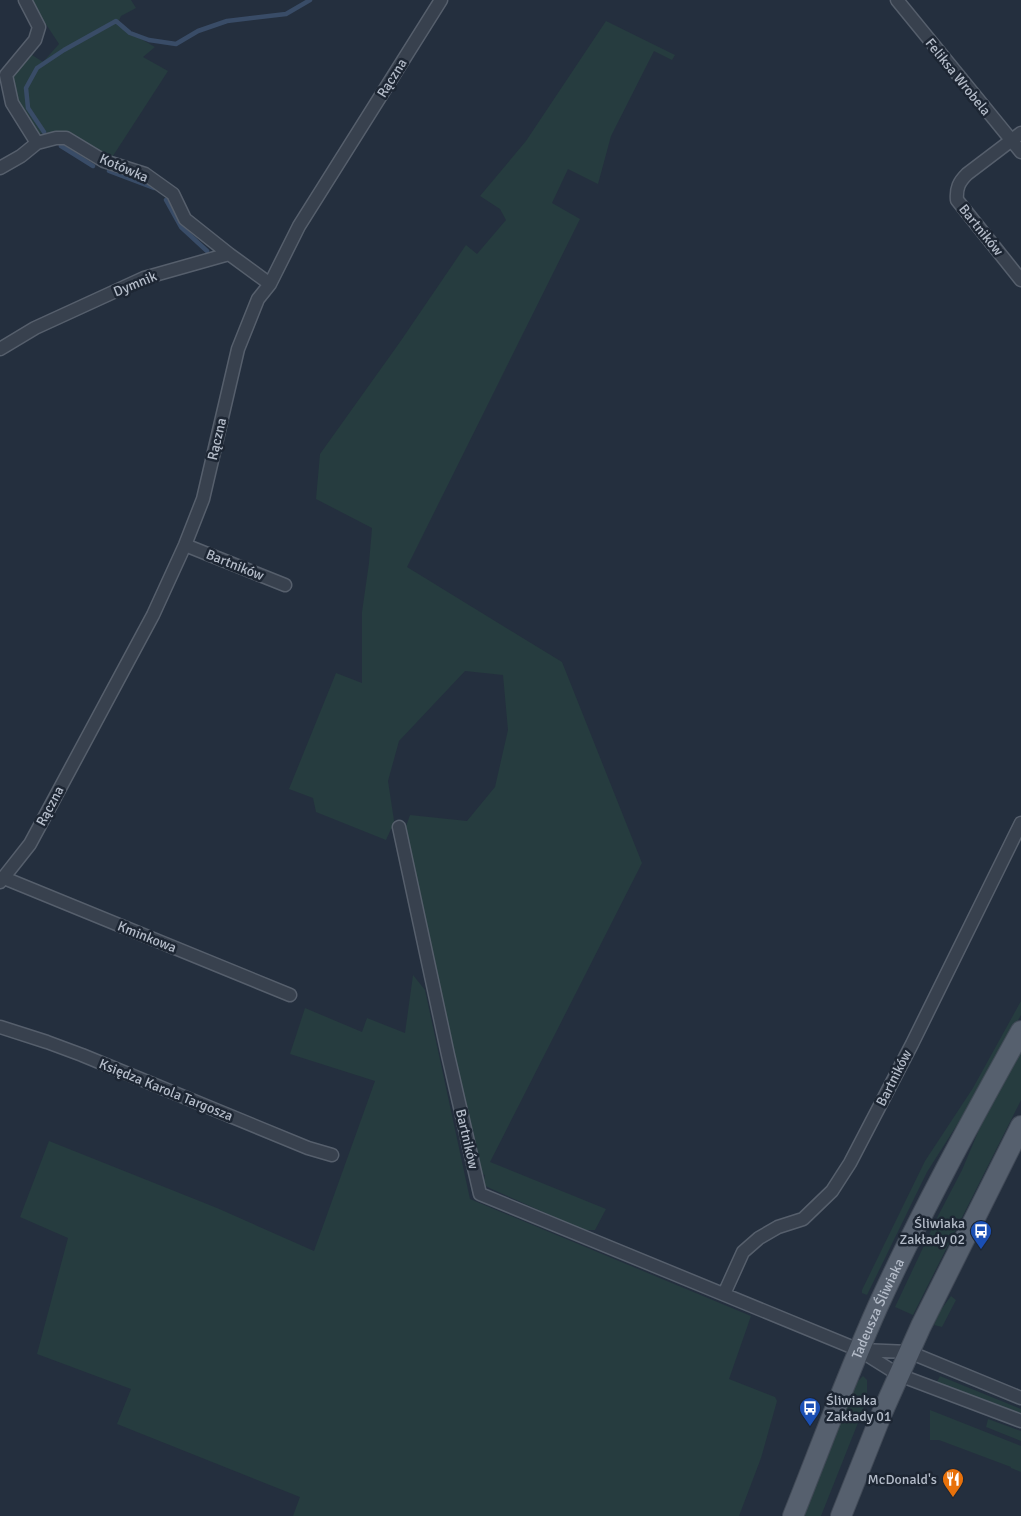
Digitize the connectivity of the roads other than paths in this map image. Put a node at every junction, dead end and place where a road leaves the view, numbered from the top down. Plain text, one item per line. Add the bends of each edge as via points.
1 (25, 0) edge
2 (441, 0) edge
3 (897, 0) edge
4 (1016, 137) edge
5 (37, 143) junction
6 (1021, 152) edge
7 (0, 168) edge
8 (229, 254) junction
9 (1021, 280) edge
10 (270, 284) junction
11 (0, 349) edge
12 (185, 544) junction
13 (285, 585) dead end
14 (1021, 824) edge
15 (399, 827) dead end
16 (2, 880) edge
17 (290, 996) dead end
18 (0, 1027) edge
19 (1021, 1031) edge
20 (1021, 1126) edge
21 (332, 1155) dead end
22 (724, 1294) junction
23 (859, 1350) junction
24 (909, 1352) junction
25 (899, 1375) junction
26 (1021, 1398) edge
27 (1021, 1421) edge
28 (793, 1516) edge
29 (841, 1516) edge

1 - 5 street via 39,27 35,40 6,75 12,103
2 - 10 street, Rączna via 299,226
3 - 4 street, Feliksa Wrobela
4 - 6 street, Feliksa Wrobela
4 - 9 street, Bartników via 960,180 956,190 957,200
5 - 7 street
5 - 8 street, Kotówka via 66,138 104,161 145,174 173,194 184,219
8 - 10 street
8 - 11 street, Dymnik via 144,278 35,328
10 - 12 street, Rączna via 258,299 238,349 203,499
12 - 13 street, Bartników
12 - 16 street, Rączna via 153,616 30,844
14 - 22 street, Bartników via 850,1163 832,1191 803,1219 758,1238 743,1252
15 - 22 street, Bartników via 480,1194
16 - 17 street, Kminkowa
18 - 21 street, Księdza Karola Targosza via 73,1052
19 - 23 main road, Tadeusza Śliwiaka via 915,1229
20 - 24 main road
22 - 23 street, Bartników
23 - 24 street
23 - 25 street
23 - 28 main road, Tadeusza Śliwiaka
24 - 25 main road
24 - 26 street
25 - 27 street
25 - 29 main road

